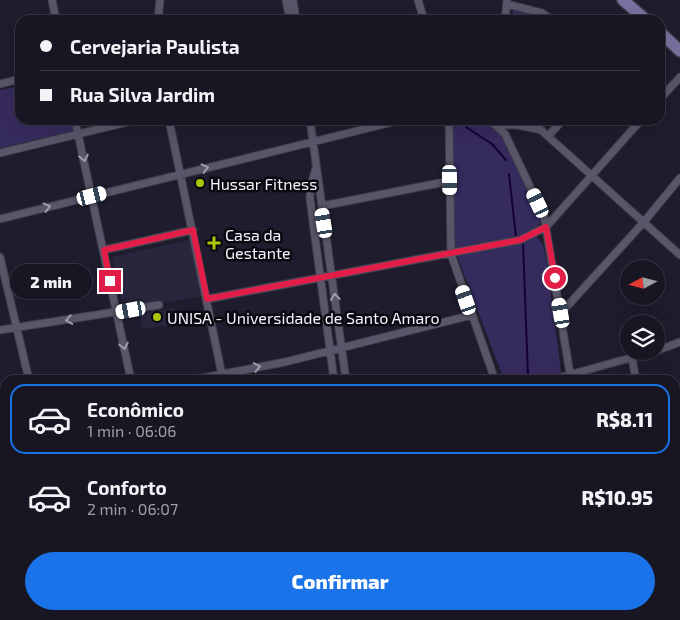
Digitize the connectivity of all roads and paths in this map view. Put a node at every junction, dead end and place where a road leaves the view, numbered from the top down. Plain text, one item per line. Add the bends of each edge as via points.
1 (52, 0) edge
2 (160, 0) edge
3 (286, 0) edge
4 (293, 0) edge
5 (418, 0) edge
6 (623, 0) edge
7 (507, 2) edge
8 (542, 13) joint
9 (55, 15) edge
10 (158, 15) edge
11 (290, 15) edge
12 (292, 15) edge
13 (422, 15) edge
14 (506, 15) edge
15 (545, 15) edge
16 (640, 15) edge
17 (665, 37) edge
18 (680, 51) edge
19 (680, 77) edge
20 (15, 80) edge
21 (0, 84) edge
22 (665, 94) edge
23 (76, 125) edge
24 (115, 125) edge
25 (170, 125) edge
26 (311, 125) edge
27 (381, 125) edge
28 (449, 125) edge
29 (496, 125) edge
30 (516, 125) edge
31 (558, 125) edge
32 (636, 125) edge
33 (78, 134) junction
34 (548, 136) junction
35 (313, 142) junction
36 (0, 153) edge
37 (316, 167) junction
38 (179, 174) junction
39 (590, 176) junction
40 (680, 178) edge
41 (450, 180) junction
42 (92, 196) junction
43 (322, 206) junction
44 (0, 219) edge
45 (643, 223) junction
46 (546, 227) junction
47 (193, 230) junction
48 (104, 250) junction
49 (451, 254) junction
50 (680, 255) edge
51 (0, 257) edge
52 (332, 275) junction
53 (320, 277) junction
54 (207, 299) junction
55 (159, 305) dead end
56 (117, 312) junction
57 (561, 313) junction
58 (472, 316) junction
59 (16, 328) junction
60 (0, 330) edge
61 (680, 342) edge
62 (341, 346) junction
63 (665, 348) edge
64 (330, 349) junction
65 (626, 360) edge
66 (632, 360) edge
67 (28, 375) edge
68 (130, 375) edge
69 (222, 375) edge
70 (230, 375) edge
71 (333, 375) edge
72 (345, 375) edge
73 (493, 375) edge
74 (571, 375) edge
75 (577, 375) edge
76 (635, 375) edge

1 - 9 street
2 - 10 street
3 - 11 street
4 - 12 street
5 - 13 street
6 - 16 main road
7 - 8 street
7 - 14 street
8 - 15 street
17 - 18 main road
19 - 22 street
20 - 21 street
23 - 33 street
24 - 33 street
25 - 38 street
26 - 35 street
27 - 35 street
28 - 41 street
29 - 46 street via 505,134 544,216
30 - 34 street via 531,127
31 - 34 street
32 - 39 street
33 - 36 street
33 -> 42 street
34 - 39 street
35 - 37 street
38 -> 35 street
37 - 43 street
37 - 53 street via 310,199
38 - 42 street
38 - 47 street
39 - 45 street
39 - 46 street
40 - 45 street
41 - 43 street
41 - 49 street
44 -> 42 street
42 - 48 street
43 - 52 street
45 - 50 street
45 - 57 street
46 - 49 street via 520,240
46 - 57 street
47 - 48 street
47 - 54 street
48 - 56 street
49 - 52 street
49 - 58 street
51 - 59 street
52 - 53 street
62 -> 52 street
53 - 54 street
53 - 64 street
54 - 69 street
55 - 56 street
56 -> 59 street
56 -> 68 street
57 - 74 street
58 - 62 street
58 - 73 street
59 - 60 street
59 - 67 street
61 - 63 street
62 - 64 street
62 - 72 street
70 -> 64 street
64 - 71 street
65 - 75 street
66 - 76 street

